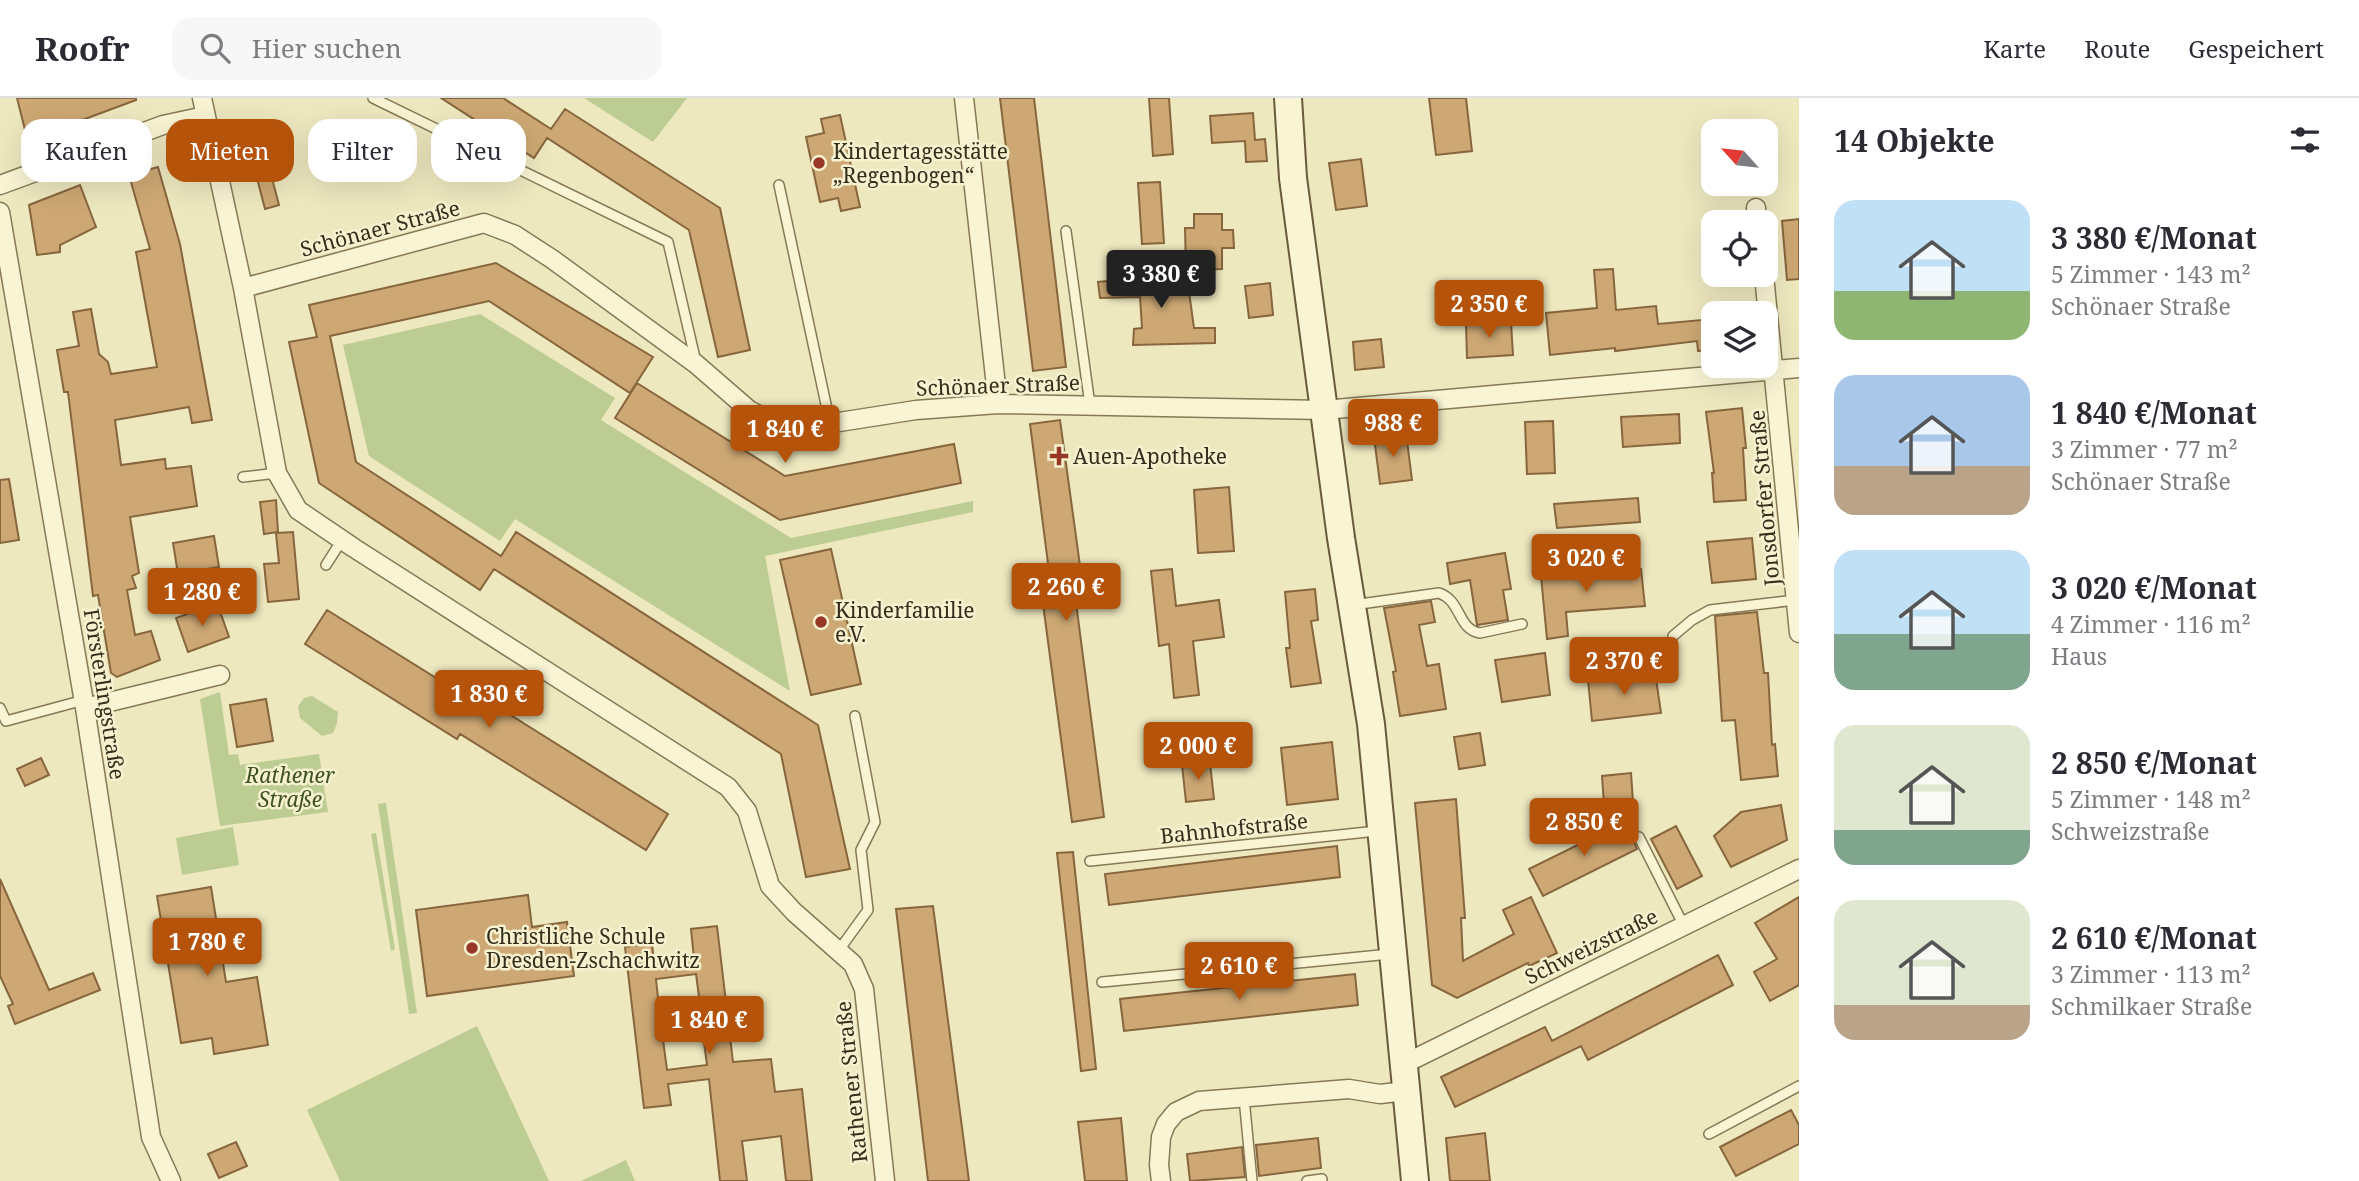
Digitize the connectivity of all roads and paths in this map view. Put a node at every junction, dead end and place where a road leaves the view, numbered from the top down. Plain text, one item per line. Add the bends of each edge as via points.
1 (202, 98) edge
2 (964, 98) edge
3 (1288, 98) edge
4 (376, 99) edge
5 (205, 116) junction
6 (0, 185) edge
7 (779, 185) dead end
8 (0, 212) edge
9 (1066, 232) dead end
10 (243, 288) junction
11 (696, 364) junction
12 (1799, 368) edge
13 (1778, 370) edge
14 (1701, 376) edge
15 (1775, 378) edge
16 (998, 404) junction
17 (1090, 405) junction
18 (1324, 410) junction
19 (830, 424) junction
20 (277, 473) junction
21 (243, 477) dead end
22 (342, 540) junction
23 (326, 565) dead end
24 (1796, 600) junction
25 (1352, 605) junction
26 (1522, 624) dead end
27 (1799, 633) edge
28 (1673, 636) dead end
29 (220, 675) dead end
30 (84, 704) junction
31 (0, 708) edge
32 (855, 716) dead end
33 (1382, 830) junction
34 (1639, 837) dead end
35 (1090, 861) dead end
36 (1799, 870) edge
37 (1684, 926) junction
38 (839, 950) junction
39 (1393, 954) junction
40 (1102, 982) dead end
41 (1404, 1064) junction
42 (1799, 1086) edge
43 (1406, 1091) junction
44 (1244, 1098) junction
45 (1709, 1134) dead end
46 (1322, 1179) edge
47 (171, 1181) edge
48 (885, 1181) edge
49 (1161, 1181) edge
50 (1252, 1181) edge
51 (1307, 1181) edge
52 (1415, 1181) edge

1 - 5 street, Rathener Straße
2 - 16 street
3 - 18 street via 1293,178
4 - 11 lane via 668,242
5 - 6 street via 163,125
5 - 10 street, Rathener Straße
7 - 19 lane
8 - 30 street, Försterlingstraße
9 - 17 lane
10 - 11 street, Schönaer Straße via 484,223 515,235 552,259
10 - 20 street, Rathener Straße
11 - 19 street, Schönaer Straße via 749,410 788,430
12 - 13 street, Schönaer Straße
14 - 18 street, Schönaer Straße
15 - 24 street, Jonsdorfer Straße
16 - 17 street, Schönaer Straße
16 - 19 street, Schönaer Straße via 916,410
17 - 18 street, Schönaer Straße
18 - 25 street
20 - 21 lane
20 - 22 street, Rathener Straße via 298,510
22 - 23 lane
22 - 38 street, Rathener Straße via 729,787 747,811 770,886
24 - 27 street, Jonsdorfer Straße
24 - 28 lane via 1710,610
25 - 26 lane via 1439,593 1455,603 1474,632
25 - 33 street
29 - 30 street
30 - 31 lane via 6,721
30 - 47 street, Försterlingstraße via 151,1137
32 - 38 lane via 875,821 861,850 868,910
33 - 35 lane, Bahnhofstraße
33 - 39 street
34 - 37 lane
36 - 37 street, Schweizstraße
37 - 41 street, Schweizstraße
38 - 48 street, Rathener Straße via 853,964 864,989
39 - 40 lane
39 - 41 street
41 - 43 street
42 - 45 lane
43 - 44 street
43 - 52 street
44 - 49 street via 1199,1101 1176,1112 1161,1137
44 - 50 lane
46 - 51 lane

